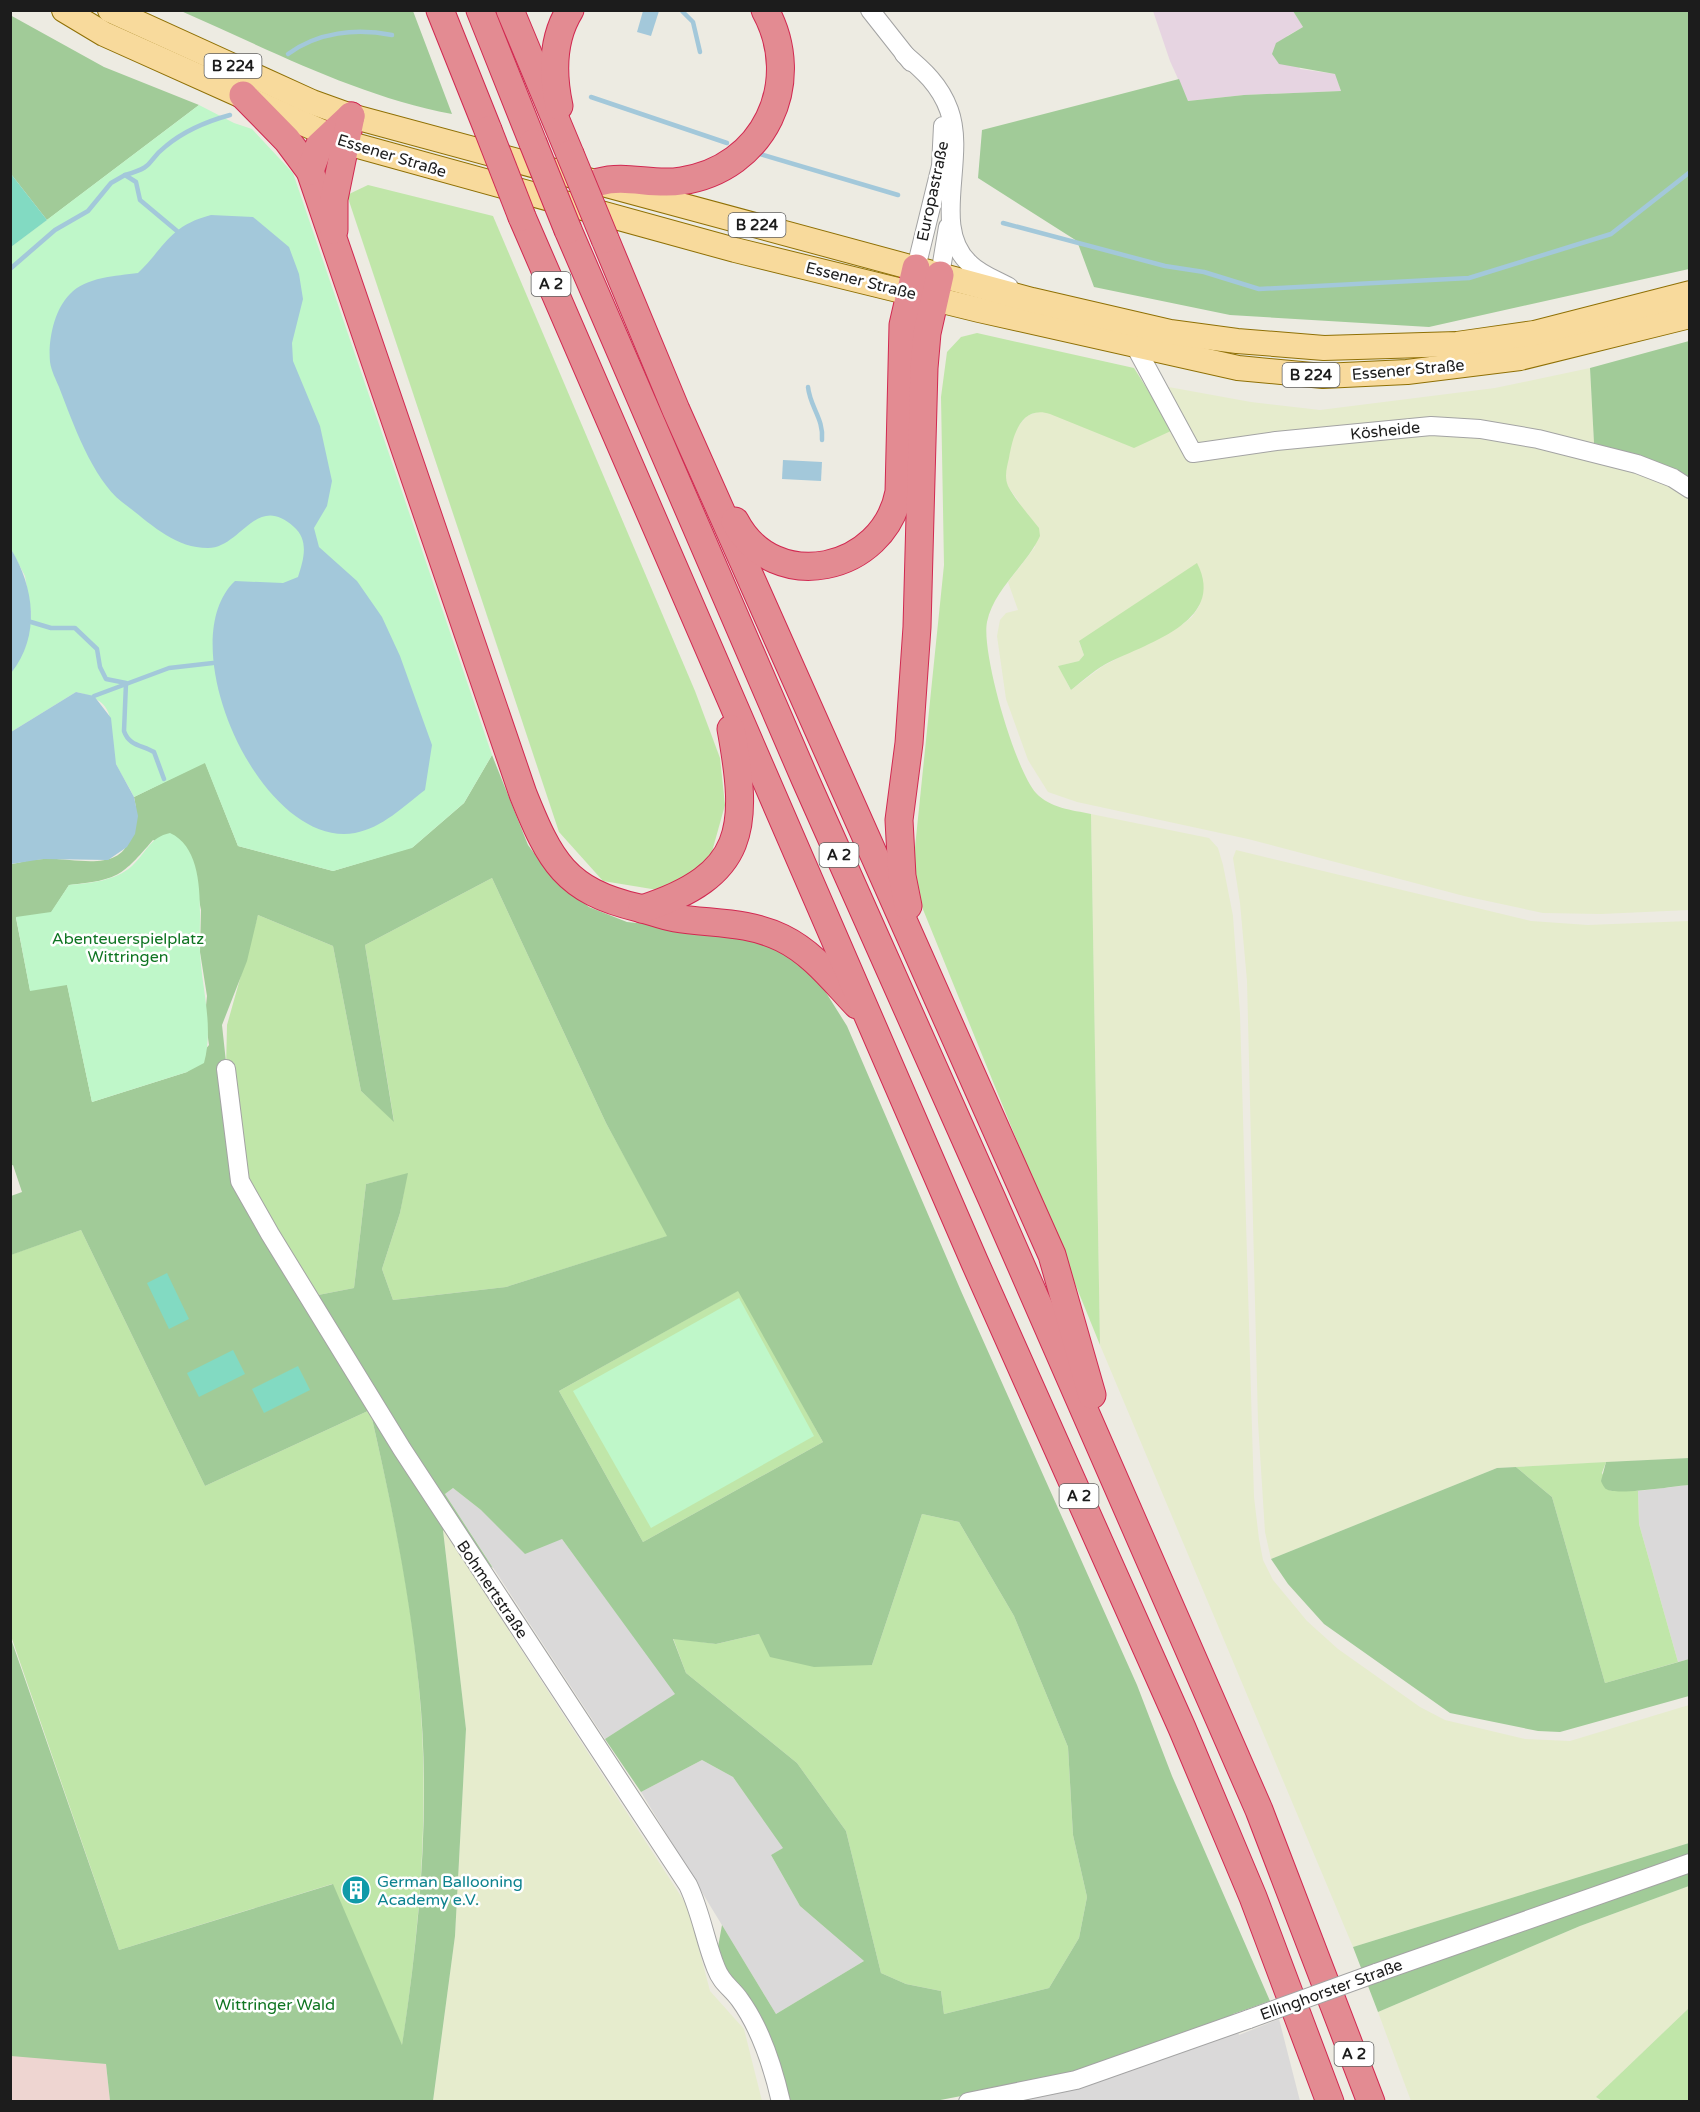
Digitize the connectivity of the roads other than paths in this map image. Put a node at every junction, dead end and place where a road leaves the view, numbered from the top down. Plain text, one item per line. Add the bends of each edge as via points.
1 (64, 10) edge
2 (110, 10) edge
3 (440, 10) edge
4 (480, 10) edge
5 (510, 10) edge
6 (570, 10) edge
7 (765, 10) edge
8 (870, 10) edge
9 (904, 54) junction
10 (243, 95) junction
11 (351, 116) junction
12 (337, 139) junction
13 (570, 154) junction
14 (310, 171) junction
15 (599, 182) junction
16 (949, 216) junction
17 (334, 236) junction
18 (925, 284) junction
19 (1689, 293) edge
20 (1032, 300) junction
21 (1689, 316) edge
22 (1135, 346) junction
23 (676, 410) junction
24 (1689, 489) edge
25 (723, 684) junction
26 (642, 909) junction
27 (920, 957) junction
28 (872, 1022) junction
29 (226, 1069) dead end
30 (1113, 1477) junction
31 (1689, 1863) edge
32 (781, 2102) edge
33 (968, 2102) edge
34 (1330, 2102) edge
35 (1371, 2102) edge

1 - 10 main road, Essener Straße / B 224 via 104,34
2 - 11 main road, Essener Straße / B 224
3 - 25 highway, A 2, bridge via 522,217
4 - 30 highway, A 2, bridge via 568,230
5 - 13 highway
6 - 13 highway via 559,34 555,56 557,93
7 - 15 highway via 778,45 780,86 769,121 754,141 726,166 683,181 617,178
8 - 9 street, Europastraße
9 - 16 street, Europastraße via 933,80 949,110 955,136 955,176
9 - 18 street, Europastraße via 939,106 944,133
10 - 12 main road, Essener Straße / B 224
10 - 14 highway via 287,140
11 - 12 highway
11 - 15 main road, Essener Straße / B 224
12 - 14 highway via 313,157
12 - 17 highway
12 - 18 main road, Essener Straße / B 224 via 735,250
13 - 23 highway, bridge
14 - 17 highway
15 - 18 main road, Essener Straße / B 224
16 - 18 street, Europastraße
16 - 20 street, Europastraße via 954,241 970,265
17 - 26 highway via 539,833 574,882 598,897
18 - 20 main road, Essener Straße / B 224
18 - 22 main road, Essener Straße / B 224
18 - 23 highway via 903,335 899,492 895,511 876,538 849,558 813,566 795,565 753,544 732,515 687,418
18 - 27 highway via 927,333 917,627 899,820 902,876
19 - 20 main road, Essener Straße / B 224 via 1517,336 1457,344 1324,348 1170,332
21 - 22 main road, Essener Straße / B 224 via 1520,358 1407,372 1323,376 1260,370
22 - 24 street, Kösheide via 1193,453 1431,426 1480,429 1626,461 1673,478
23 - 27 highway
25 - 26 highway via 740,786 741,820 733,845 720,866 700,884
25 - 28 highway, A 2
26 - 28 highway via 674,918 736,923 782,938 821,966
27 - 30 highway via 1052,1255
28 - 34 highway, A 2 via 1191,1749 1253,1897
29 - 32 street, Bohmertstraße via 240,1181 402,1449 688,1885 715,1967 724,1986 739,1998 752,2020
30 - 35 highway, A 2 via 1259,1810
31 - 33 street, Ellinghorster Straße, bridge via 1076,2080

